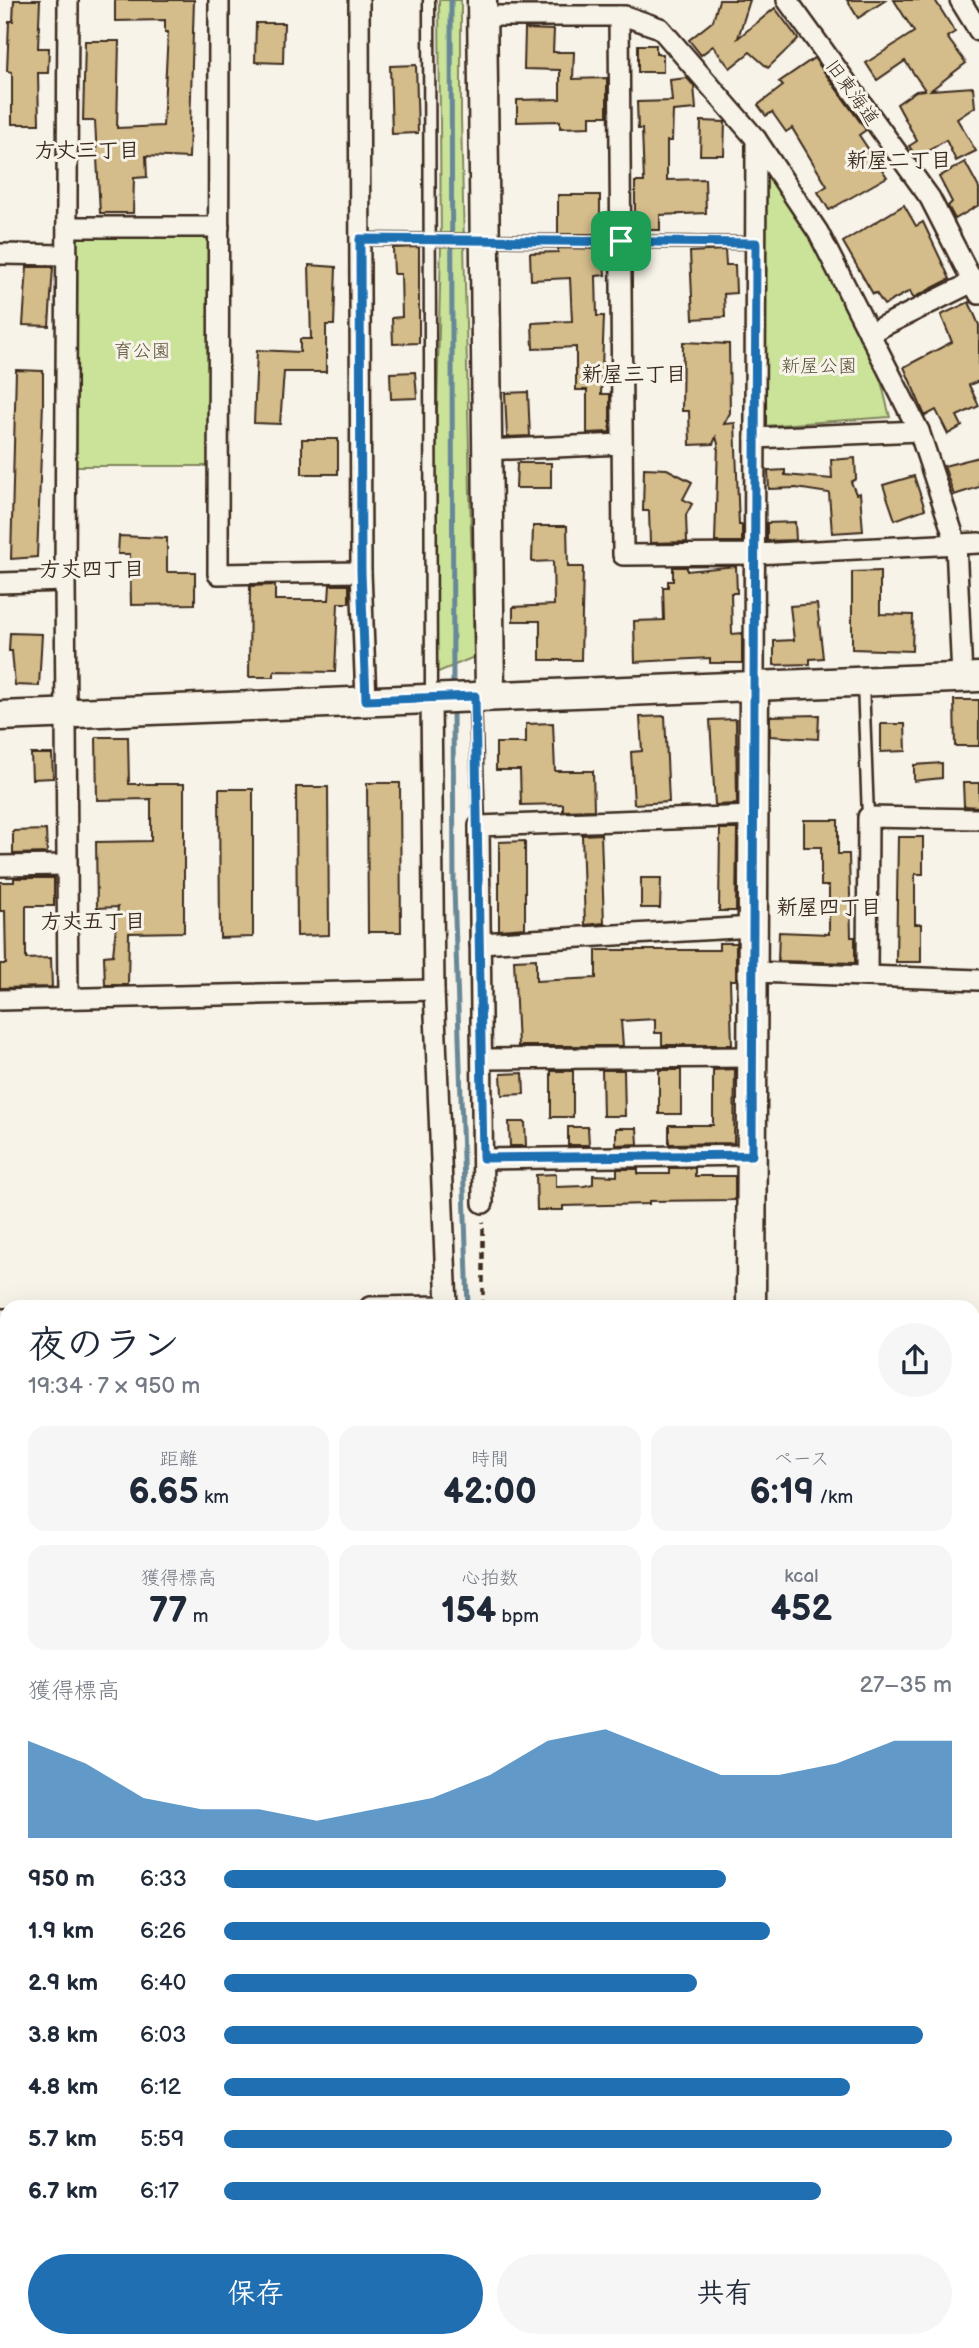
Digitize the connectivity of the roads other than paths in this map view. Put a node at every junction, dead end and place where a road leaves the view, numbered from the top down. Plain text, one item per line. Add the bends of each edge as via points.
1 (68, 0) edge
2 (219, 0) edge
3 (359, 0) edge
4 (429, 0) edge
5 (787, 0) edge
6 (960, 0) edge
7 (481, 8) edge
8 (619, 16) junction
9 (979, 31) edge
10 (756, 139) junction
11 (67, 227) junction
12 (219, 228) junction
13 (360, 239) junction
14 (427, 240) junction
15 (474, 241) junction
16 (621, 241) junction
17 (756, 243) junction
18 (0, 254) edge
19 (67, 255) junction
20 (977, 285) edge
21 (869, 333) junction
22 (919, 431) junction
23 (755, 438) junction
24 (622, 444) junction
25 (486, 450) junction
26 (979, 542) edge
27 (956, 543) junction
28 (755, 554) junction
29 (361, 572) junction
30 (65, 581) junction
31 (0, 583) edge
32 (970, 678) edge
33 (863, 682) junction
34 (754, 687) junction
35 (461, 696) junction
36 (366, 700) junction
37 (65, 713) junction
38 (0, 716) edge
39 (753, 816) junction
40 (868, 817) junction
41 (979, 819) edge
42 (479, 826) junction
43 (66, 865) junction
44 (0, 866) edge
45 (753, 927) junction
46 (480, 943) junction
47 (753, 972) junction
48 (867, 976) junction
49 (979, 980) edge
50 (434, 990) junction
51 (68, 997) junction
52 (0, 1000) edge
53 (752, 1057) junction
54 (482, 1059) junction
55 (752, 1155) junction
56 (483, 1158) junction
57 (483, 1203) road end
58 (447, 1300) edge
59 (751, 1300) edge

1 - 11 street
2 - 12 street
3 - 13 street
4 - 14 lane
5 - 20 street, 旧東海道 via 930,198
6 - 9 street
7 - 8 street
7 - 15 street
8 - 10 street via 660,28
8 - 16 street
10 - 17 street
10 - 21 street via 818,232
11 - 12 street
11 - 19 street
12 - 29 street via 218,574
13 - 14 lane
13 - 29 street
14 - 15 lane
14 - 35 lane
15 - 16 lane
15 - 25 street
16 - 17 lane
16 - 24 street
17 - 23 street
18 - 19 street
19 - 30 street
20 - 21 street
21 - 22 street
22 - 23 street
22 - 27 street
23 - 28 street
24 - 25 street
24 - 28 street via 623,555
25 - 35 street
26 - 27 street
27 - 28 street
27 - 32 street
28 - 34 street
29 - 36 street
30 - 31 street
30 - 37 street
32 - 33 street
33 - 34 street
33 - 40 lane
34 - 35 street
34 - 39 street
35 - 36 street
35 - 42 lane
35 - 50 street
36 - 37 street
37 - 38 street
37 - 43 street
39 - 42 street
39 - 45 street
40 - 41 street
40 - 48 street
42 - 46 street
43 - 44 street
43 - 51 street
45 - 46 street
45 - 47 street
46 - 54 street
47 - 48 street
47 - 53 street
48 - 49 street
50 - 51 street
50 - 58 street
51 - 52 street
53 - 54 street
53 - 55 street
54 - 56 street
55 - 56 street
55 - 59 street
56 - 57 street

